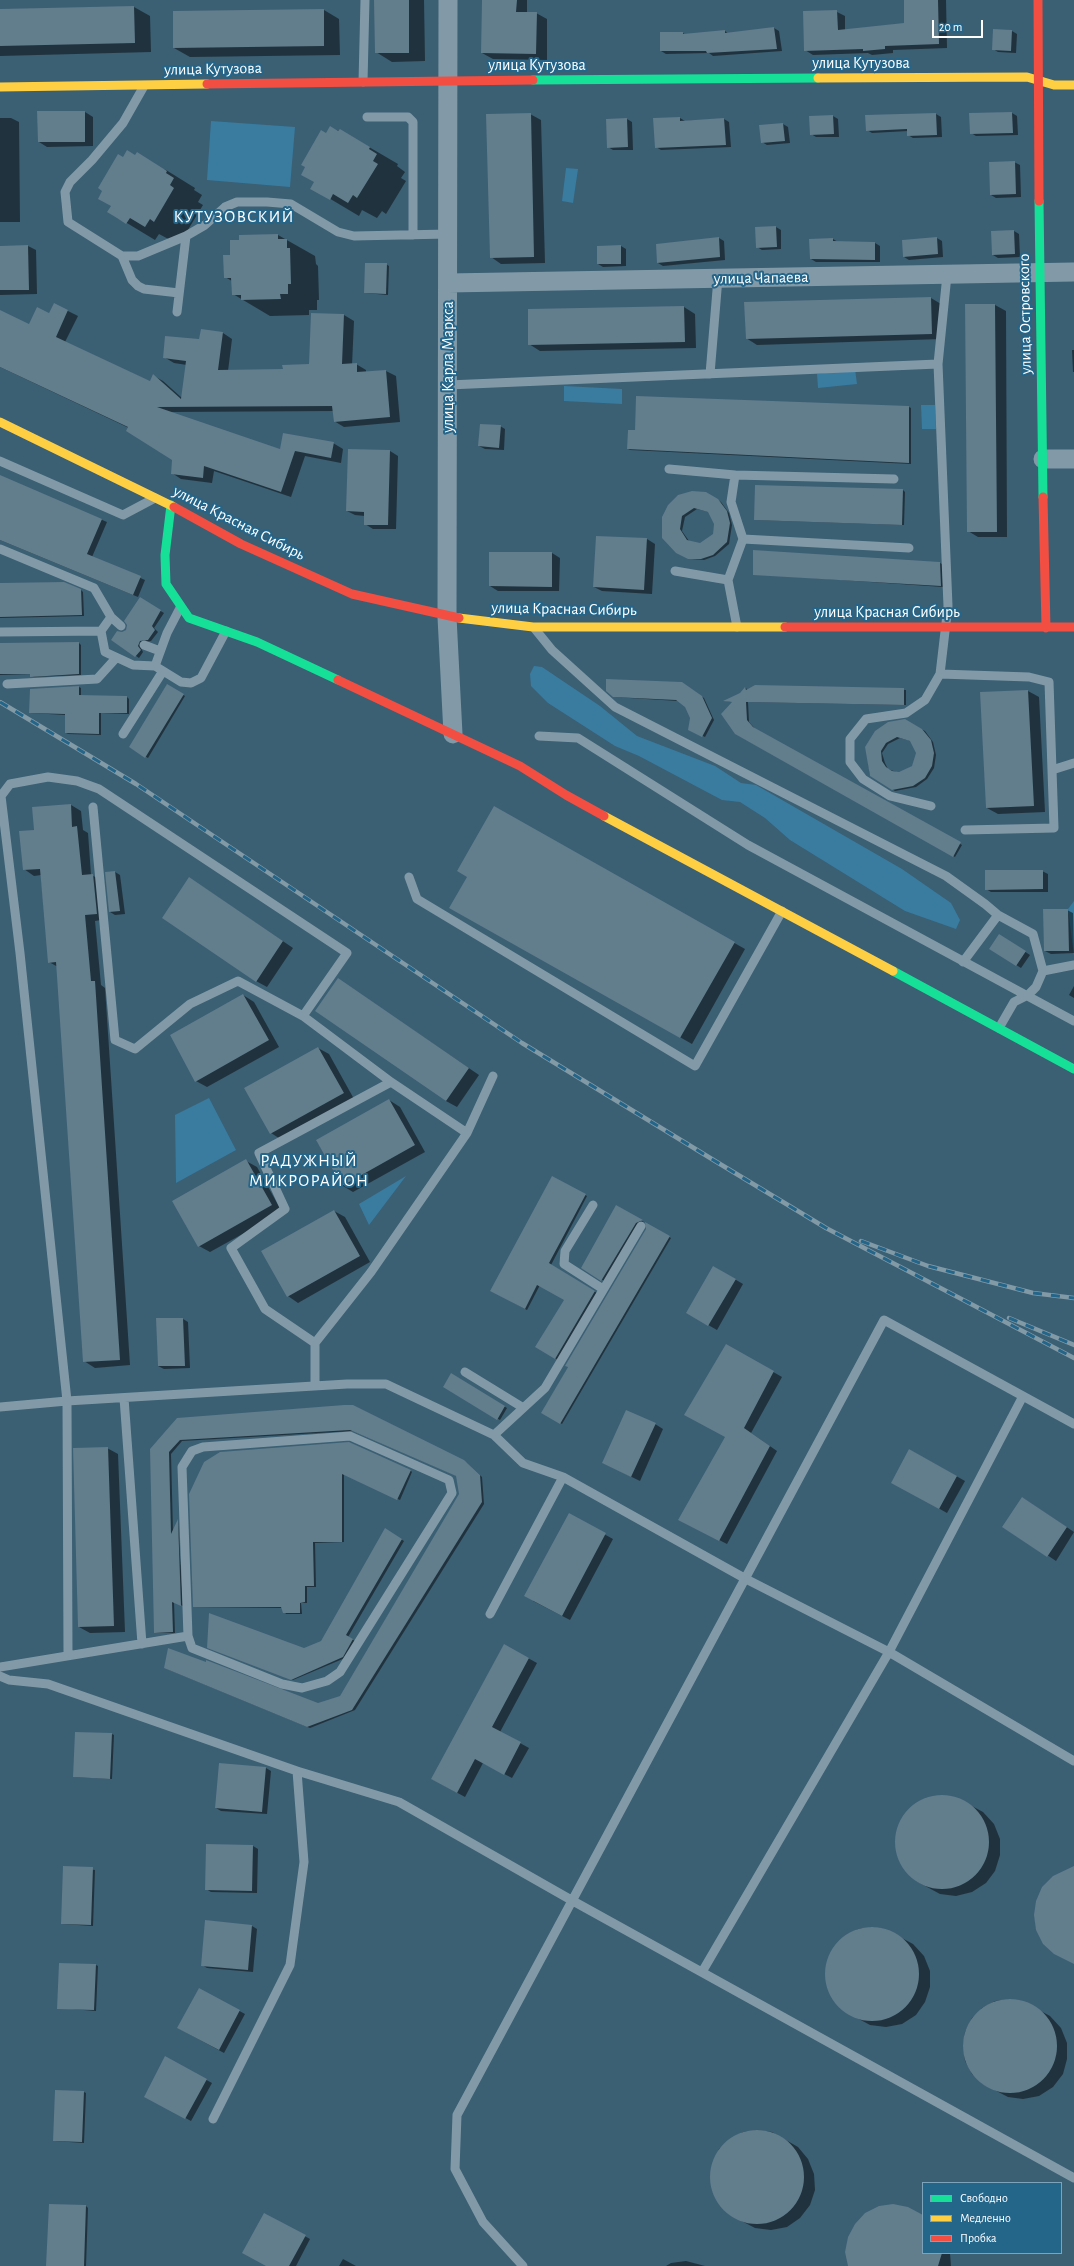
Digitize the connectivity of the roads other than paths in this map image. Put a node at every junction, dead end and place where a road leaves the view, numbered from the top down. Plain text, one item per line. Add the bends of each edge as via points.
1 (364, 0) edge
2 (448, 0) edge
3 (1038, 0) edge
4 (448, 81) junction
5 (1040, 81) junction
6 (363, 82) junction
7 (145, 85) junction
8 (1074, 85) edge
9 (0, 88) edge
10 (366, 117) dead end
11 (448, 234) junction
12 (414, 235) junction
13 (186, 236) junction
14 (122, 256) junction
15 (1074, 272) edge
16 (1039, 273) junction
17 (947, 275) junction
18 (718, 278) junction
19 (448, 283) junction
20 (179, 293) junction
21 (177, 312) dead end
22 (938, 364) junction
23 (710, 374) junction
24 (448, 385) junction
25 (0, 422) edge
26 (1043, 459) junction
27 (1074, 459) edge
28 (0, 461) edge
29 (669, 468) dead end
30 (735, 475) junction
31 (894, 479) dead end
32 (155, 497) junction
33 (171, 505) junction
34 (743, 539) junction
35 (909, 548) dead end
36 (0, 549) edge
37 (675, 571) dead end
38 (728, 580) junction
39 (181, 607) junction
40 (111, 616) junction
41 (447, 617) junction
42 (121, 626) dead end
43 (533, 627) junction
44 (736, 627) junction
45 (1074, 627) edge
46 (945, 628) junction
47 (1046, 628) junction
48 (101, 631) junction
49 (226, 631) junction
50 (0, 632) edge
51 (144, 645) dead end
52 (160, 651) junction
53 (116, 658) junction
54 (155, 666) junction
55 (163, 671) junction
56 (940, 674) junction
57 (7, 684) dead end
58 (123, 734) dead end
59 (453, 734) junction
60 (539, 736) dead end
61 (1074, 763) edge
62 (1052, 770) junction
63 (0, 796) edge
64 (931, 806) dead end
65 (93, 807) dead end
66 (965, 830) dead end
67 (409, 877) dead end
68 (782, 910) junction
69 (998, 915) junction
70 (963, 962) junction
71 (1074, 965) edge
72 (1043, 970) junction
73 (1028, 995) junction
74 (303, 1016) junction
75 (1074, 1021) edge
76 (999, 1028) junction
77 (1074, 1069) edge
78 (493, 1076) dead end
79 (391, 1082) junction
80 (467, 1133) junction
81 (593, 1205) dead end
82 (641, 1226) dead end
83 (604, 1289) junction
84 (315, 1342) junction
85 (465, 1372) dead end
86 (315, 1386) junction
87 (1023, 1396) junction
88 (124, 1398) junction
89 (67, 1401) junction
90 (0, 1407) edge
91 (522, 1407) junction
92 (1074, 1424) edge
93 (494, 1435) junction
94 (563, 1477) junction
95 (746, 1579) junction
96 (490, 1614) dead end
97 (188, 1636) junction
98 (142, 1644) junction
99 (889, 1652) junction
100 (68, 1655) junction
101 (0, 1666) edge
102 (0, 1676) edge
103 (1074, 1761) edge
104 (297, 1771) junction
105 (573, 1901) junction
106 (702, 1972) junction
107 (213, 2119) dead end
108 (1074, 2178) edge
109 (524, 2266) edge

1 - 6 lane
2 - 4 street, улица Карла Маркса
3 - 5 street, улица Островского
4 - 5 street, улица Кутузова via 1027,77
4 - 6 street, улица Кутузова
4 - 11 street, улица Карла Маркса
5 - 8 street, улица Кутузова via 1054,85
5 - 16 street, улица Островского
6 - 7 street, улица Кутузова
7 - 9 street, улица Кутузова
7 - 14 lane via 123,123 70,182 65,192 68,222
10 - 12 lane via 408,117 413,122
11 - 12 lane
11 - 19 street, улица Карла Маркса
12 - 13 lane via 354,236 338,232 291,204 237,202 225,207 205,225
13 - 14 lane via 138,256
13 - 20 lane
14 - 20 lane via 132,280 138,286
15 - 16 street, улица Чапаева
16 - 17 street, улица Чапаева
16 - 26 street, улица Островского
17 - 18 street, улица Чапаева
17 - 22 lane
18 - 19 street, улица Чапаева
18 - 23 lane
19 - 24 street, улица Карла Маркса
20 - 21 lane
22 - 23 lane
22 - 46 lane via 948,606
23 - 24 lane
24 - 41 street, улица Карла Маркса
25 - 32 street, улица Красная Сибирь
26 - 27 street
26 - 47 street, улица Островского
28 - 32 lane via 123,515
29 - 30 lane
30 - 31 lane
30 - 34 lane via 731,502
32 - 33 street, улица Красная Сибирь
33 - 39 street via 165,555 166,584
33 - 41 street, улица Красная Сибирь via 241,544 352,594
34 - 35 lane
34 - 38 lane
36 - 40 lane via 94,588
37 - 38 lane
38 - 44 lane
39 - 49 street via 189,618
39 - 52 lane
40 - 42 lane
40 - 48 lane
41 - 43 street, улица Красная Сибирь
41 - 59 street, улица Карла Маркса
43 - 44 street, улица Красная Сибирь
43 - 69 lane via 552,650 615,707 946,876
44 - 46 street, улица Красная Сибирь
45 - 47 street, улица Красная Сибирь
46 - 47 street, улица Красная Сибирь
46 - 56 lane
48 - 50 lane
48 - 53 lane via 105,652
49 - 55 lane via 201,678 191,683 181,682
49 - 59 street via 257,642
51 - 52 lane
52 - 54 lane
53 - 54 lane via 132,665
53 - 57 lane via 97,679
54 - 55 lane
55 - 58 lane
56 - 62 lane via 1029,677 1049,682
56 - 64 lane via 925,700 906,713 866,719 850,739 850,762 864,779 890,796
59 - 68 street via 520,766 566,795
60 - 70 lane via 578,738 748,845
61 - 62 lane
62 - 66 lane via 1054,828
63 - 74 lane via 10,784 48,777 99,789 347,953
63 - 89 lane via 20,953
65 - 74 lane via 115,1040 136,1049 190,1004 238,981
67 - 68 lane via 417,899 695,1066
68 - 76 street
69 - 70 lane
69 - 72 lane via 1033,934
70 - 73 lane
71 - 72 lane
72 - 73 lane via 1036,987
73 - 75 lane
73 - 76 lane via 1014,1002
74 - 79 lane
76 - 77 street
78 - 80 lane
79 - 80 lane
79 - 84 lane via 259,1153 285,1209 231,1248 265,1309
80 - 84 lane via 371,1272
81 - 83 lane via 565,1251 564,1264
82 - 83 lane
83 - 91 lane via 545,1388
84 - 86 lane
85 - 91 lane
86 - 88 lane
86 - 93 lane via 386,1384
87 - 92 lane
87 - 95 lane via 884,1320
87 - 99 lane
88 - 89 lane
88 - 98 lane
89 - 90 lane
89 - 100 lane
91 - 93 lane
93 - 94 lane via 523,1463
94 - 95 lane
94 - 96 lane
95 - 99 lane
95 - 105 lane
97 - 97 lane via 192,1648 282,1684 302,1688 326,1681 340,1672 452,1493 449,1480 350,1436 203,1447 192,1451 182,1467
97 - 98 lane
98 - 100 lane
99 - 103 lane
99 - 106 lane
100 - 101 lane
102 - 104 lane via 9,1680 48,1684
104 - 105 lane via 399,1802
104 - 107 lane via 304,1862 290,1964
105 - 106 lane
105 - 109 lane via 457,2115 455,2168 483,2222
106 - 108 lane

